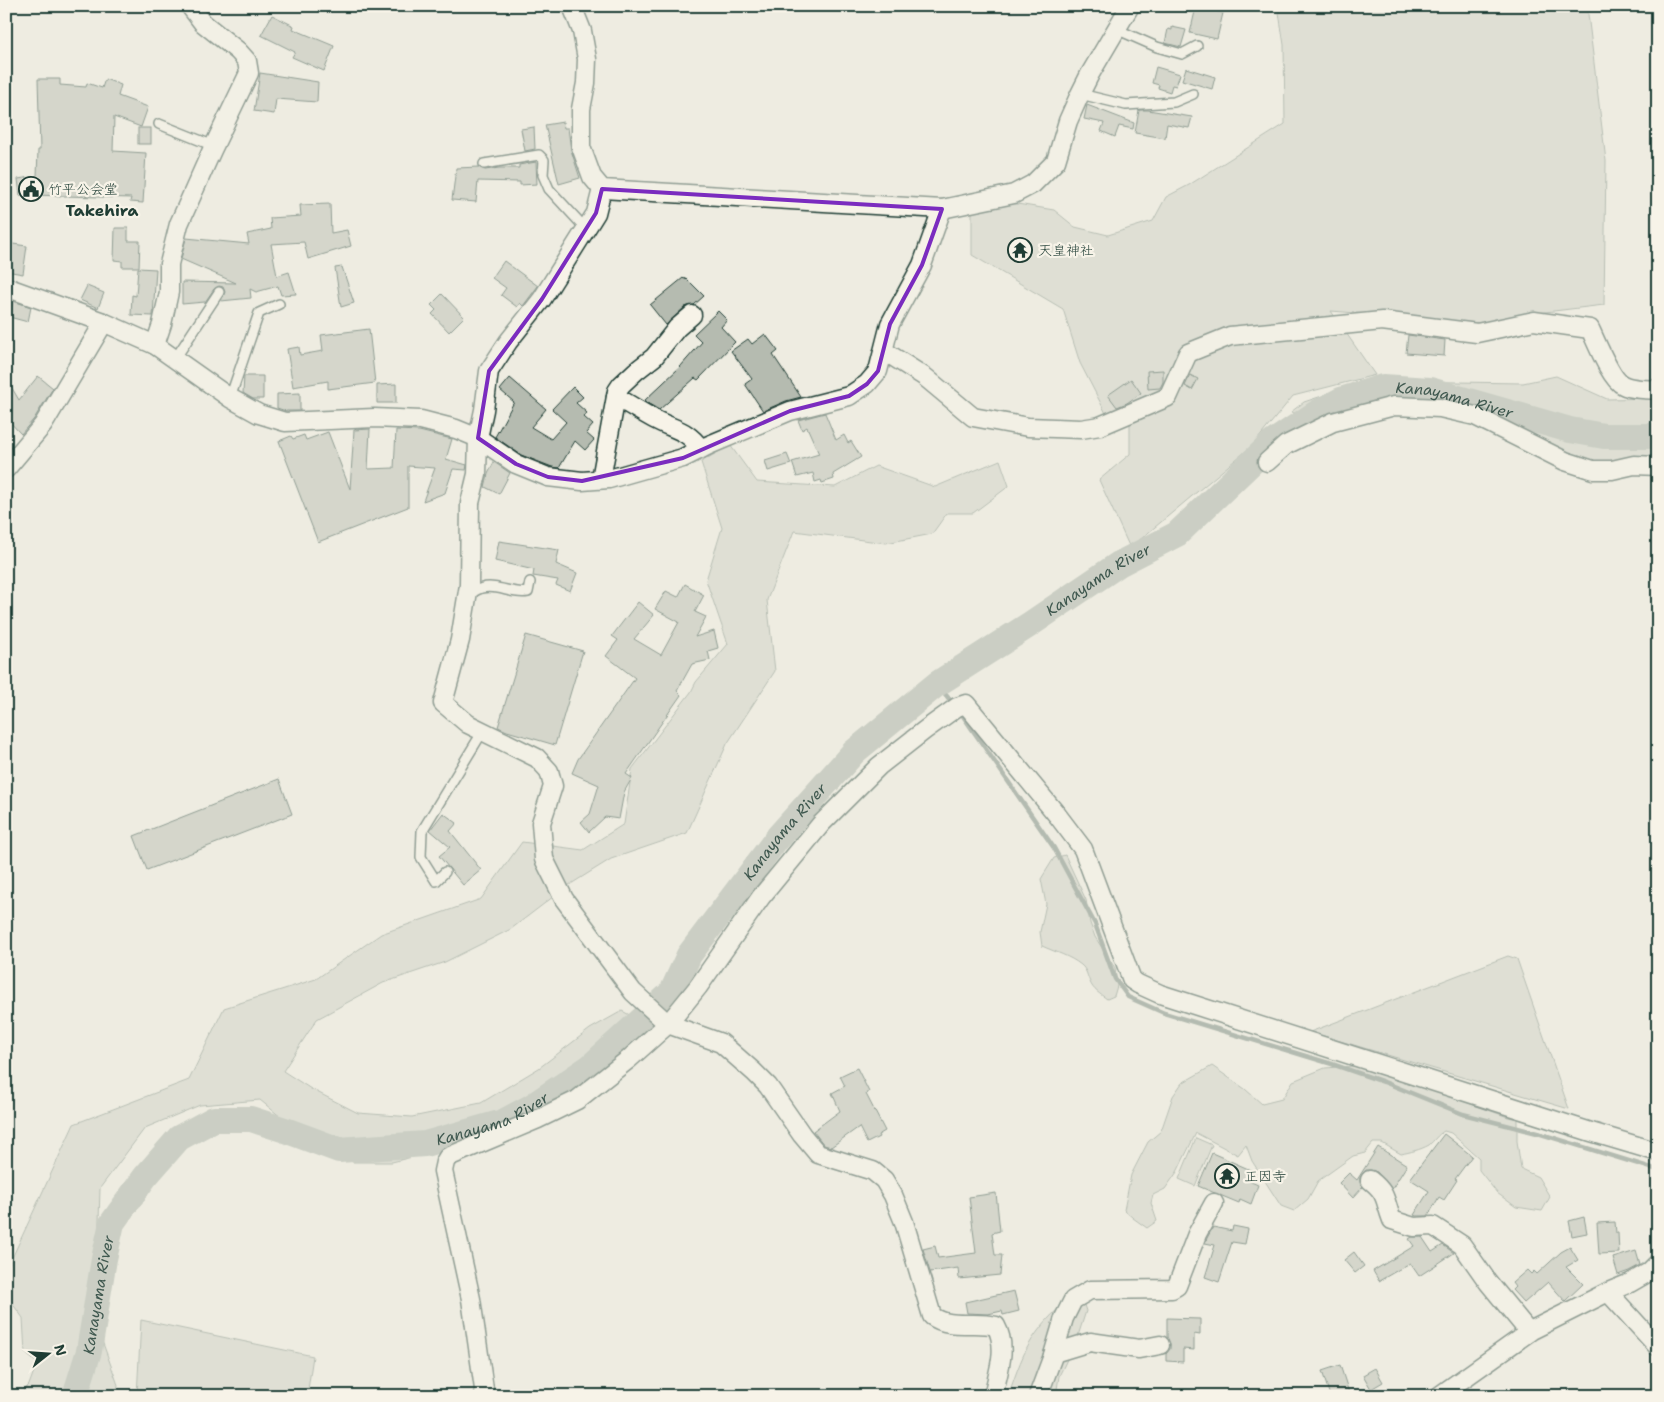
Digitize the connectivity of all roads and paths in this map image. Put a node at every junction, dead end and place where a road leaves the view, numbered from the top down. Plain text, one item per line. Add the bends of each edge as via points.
1 (190, 6) edge
2 (572, 6) edge
3 (1130, 6) edge
4 (1116, 30) junction
5 (1198, 46) dead end
6 (1080, 94) junction
7 (1193, 94) dead end
8 (159, 124) dead end
9 (214, 146) junction
10 (484, 164) dead end
11 (602, 189) junction
12 (942, 209) junction
13 (586, 229) junction
14 (6, 287) edge
15 (219, 292) dead end
16 (279, 304) dead end
17 (692, 315) dead end
18 (103, 322) junction
19 (155, 345) junction
20 (884, 351) junction
21 (174, 358) junction
22 (1658, 389) edge
23 (616, 397) junction
24 (230, 398) junction
25 (478, 438) junction
26 (701, 449) junction
27 (1267, 462) dead end
28 (1658, 466) edge
29 (6, 469) edge
30 (601, 479) junction
31 (530, 582) dead end
32 (467, 596) junction
33 (484, 731) junction
34 (445, 872) dead end
35 (665, 1022) junction
36 (1658, 1152) edge
37 (1370, 1180) dead end
38 (1214, 1203) dead end
39 (1658, 1262) edge
40 (1608, 1292) junction
41 (1530, 1332) junction
42 (1160, 1345) dead end
43 (1658, 1347) edge
44 (1053, 1355) junction
45 (485, 1396) edge
46 (993, 1396) edge
47 (1038, 1396) edge
48 (1439, 1396) edge

1 - 9 street via 203,23 248,61 249,73
2 - 11 street via 582,31 587,59 581,109 581,148 592,177
3 - 4 street
4 - 5 lane via 1182,54
4 - 6 street
6 - 7 lane via 1126,105 1174,102
6 - 12 street via 1056,161 1033,184 1014,194
8 - 9 lane
9 - 19 street via 179,224 162,324
10 - 13 lane via 539,155 544,160 544,175 550,189
11 - 12 street
11 - 13 street via 596,213
12 - 20 street via 922,265 890,324
13 - 25 street via 542,299 490,371
14 - 18 street
15 - 21 lane
16 - 24 lane via 259,313
17 - 23 street via 654,357 621,385
18 - 19 street
18 - 29 street via 43,425
19 - 21 street
20 - 22 street via 925,377 973,417 1028,427 1081,429 1100,426 1137,412 1168,398 1188,353 1230,336 1382,321 1477,333 1534,321 1590,329 1611,372 1622,385
20 - 26 street via 878,371 867,384 849,396 790,412
21 - 24 street
23 - 26 street via 693,438
23 - 30 street
24 - 25 street via 259,414 285,422 374,418 421,420
25 - 30 street via 516,464 548,477 582,481
25 - 32 street via 477,474 470,503
26 - 30 street via 683,458
27 - 28 street via 1286,445 1317,429 1394,406 1440,408 1474,416 1593,470
31 - 32 lane via 528,592 483,588
32 - 33 street via 444,703 468,724
33 - 34 lane via 422,831 421,857 436,881
33 - 35 street via 537,758 549,772 553,786 541,823 544,859 564,898 633,992
35 - 36 street via 698,987 761,896 820,824 879,766 957,707 966,704 1083,849 1132,980 1138,984 1160,994
35 - 45 street via 629,1059 578,1100 453,1154 445,1162 443,1171 471,1300
35 - 46 street via 721,1044 734,1055 768,1086 818,1154 873,1171 884,1180 904,1222 932,1316 948,1324 987,1323 996,1326 1003,1347
37 - 41 street via 1387,1199 1392,1220 1414,1227 1433,1226 1462,1245
38 - 44 street via 1197,1234 1178,1286 1172,1289 1090,1290 1073,1300
39 - 40 street via 1649,1272
40 - 41 street
40 - 43 street
41 - 48 street
42 - 44 street via 1140,1349 1090,1342
44 - 47 street

